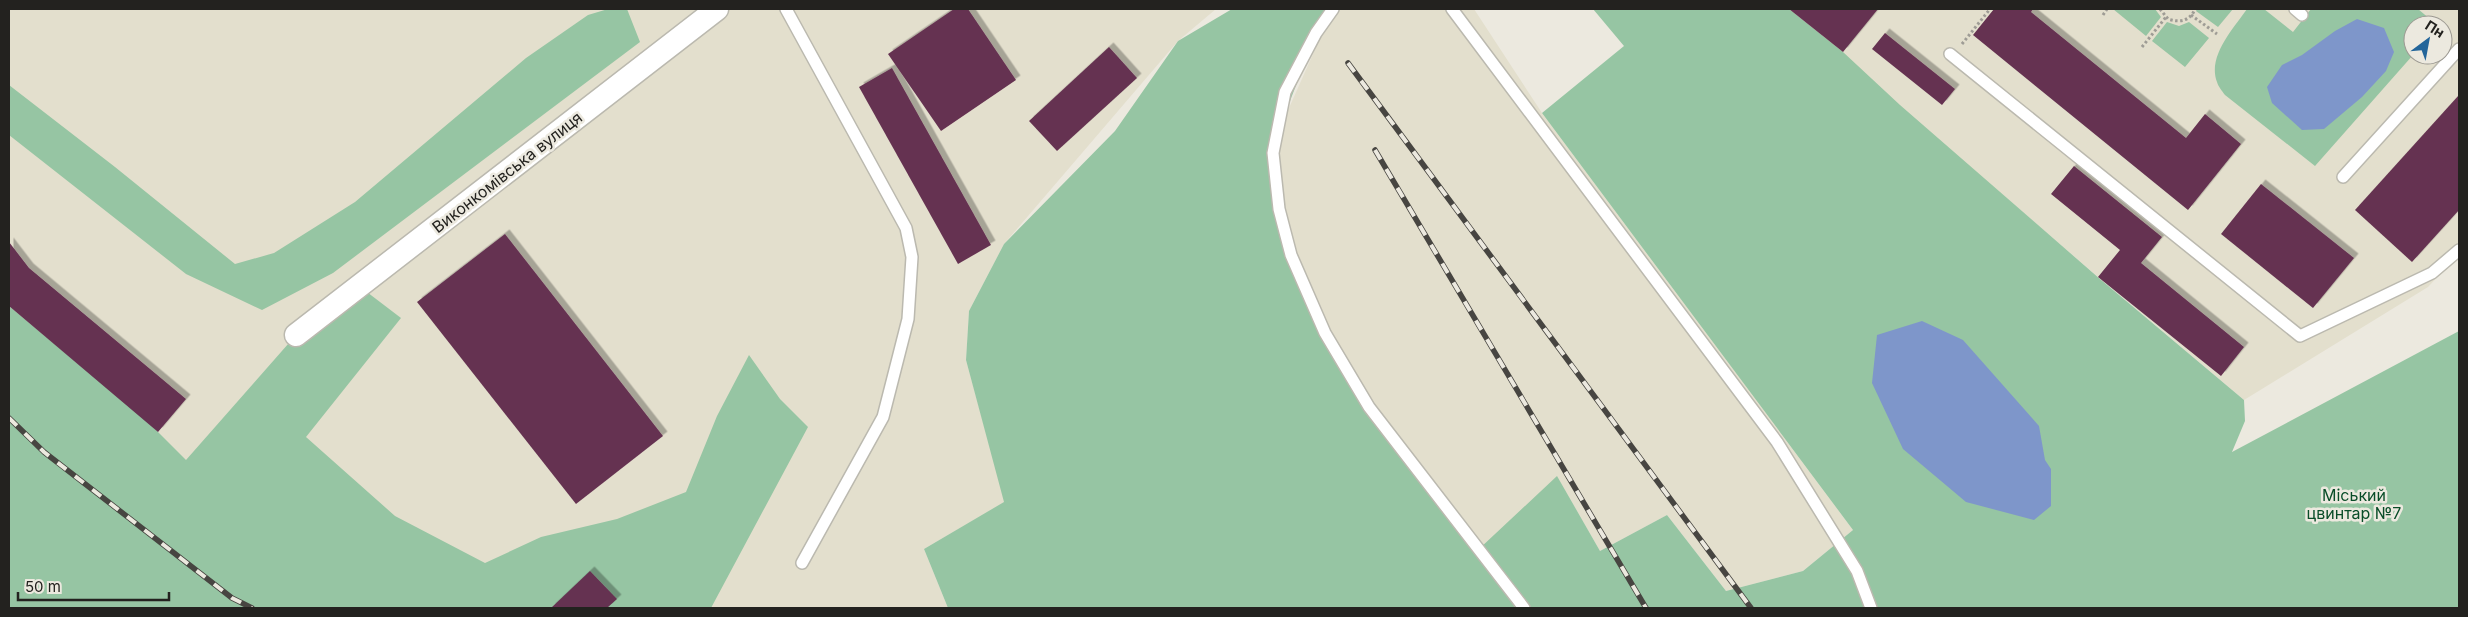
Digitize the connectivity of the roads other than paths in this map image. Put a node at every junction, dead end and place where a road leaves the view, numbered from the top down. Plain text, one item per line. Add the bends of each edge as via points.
1 (714, 9) edge
2 (786, 9) edge
3 (1334, 9) edge
4 (1452, 9) edge
5 (2459, 48) edge
6 (1952, 55) road end
7 (2343, 177) dead end
8 (2459, 250) edge
9 (296, 335) dead end
10 (802, 563) dead end
11 (1524, 608) edge
12 (1871, 608) edge

1 - 9 street, Виконкомівська вулиця
2 - 10 lane via 906,228 912,257 908,319 883,417
3 - 11 lane via 1316,33 1285,92 1273,153 1279,209 1291,255 1325,333 1369,407
4 - 12 lane via 1777,442 1857,570
5 - 7 lane
6 - 8 lane via 2300,336 2432,273

